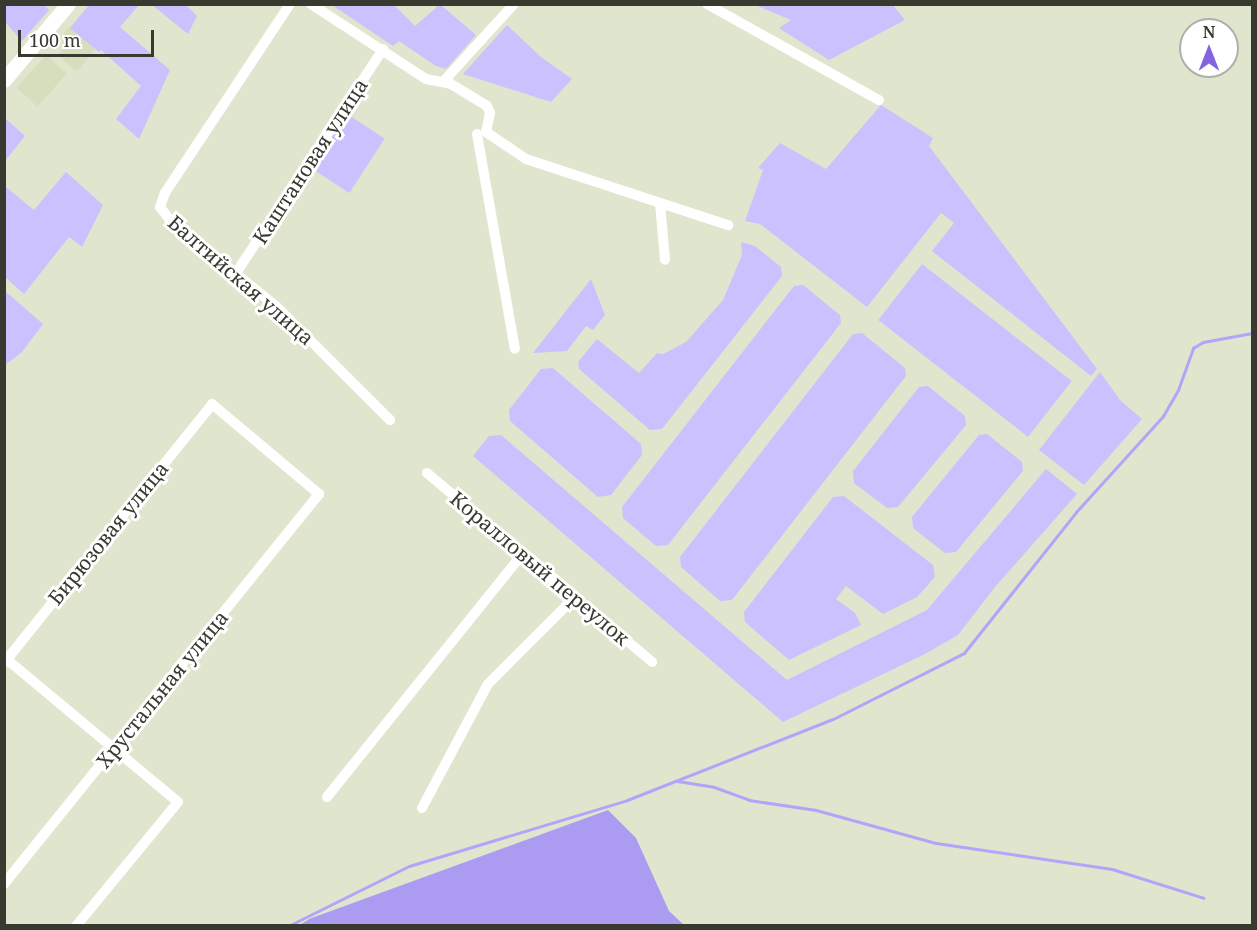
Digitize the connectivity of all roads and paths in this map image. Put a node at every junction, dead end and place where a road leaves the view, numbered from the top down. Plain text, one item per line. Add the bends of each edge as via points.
1 (68, 4) edge
2 (290, 4) edge
3 (514, 4) edge
4 (707, 4) edge
5 (313, 5) edge
6 (383, 49) junction
7 (4, 80) edge
8 (443, 82) junction
9 (879, 100) dead end
10 (477, 134) dead end
11 (660, 203) junction
12 (728, 225) dead end
13 (665, 260) dead end
14 (236, 273) junction
15 (515, 349) dead end
16 (390, 420) dead end
17 (427, 473) dead end
18 (319, 494) joint
19 (523, 553) junction
20 (575, 597) junction
21 (5, 660) edge
22 (652, 662) dead end
23 (114, 748) junction
24 (327, 797) dead end
25 (422, 808) dead end
26 (4, 884) edge
27 (76, 926) edge

1 - 7 main road
2 - 14 street, Балтийская улица via 165,193 160,207 169,219
3 - 8 street
4 - 9 street
5 - 6 street
6 - 8 street via 426,79
6 - 14 street, Каштановая улица
8 - 11 street via 487,106 490,113 486,132 526,159
10 - 15 street
11 - 12 street
11 - 13 street
14 - 16 street, Балтийская улица via 277,307
17 - 19 street, Коралловый переулок
18 - 21 street, Бирюзовая улица via 212,404
18 - 23 street, Хрустальная улица
19 - 20 street, Коралловый переулок
19 - 24 street
20 - 22 street, Коралловый переулок
20 - 25 street via 488,684
21 - 23 street
23 - 26 street, Хрустальная улица
23 - 27 street via 178,802

